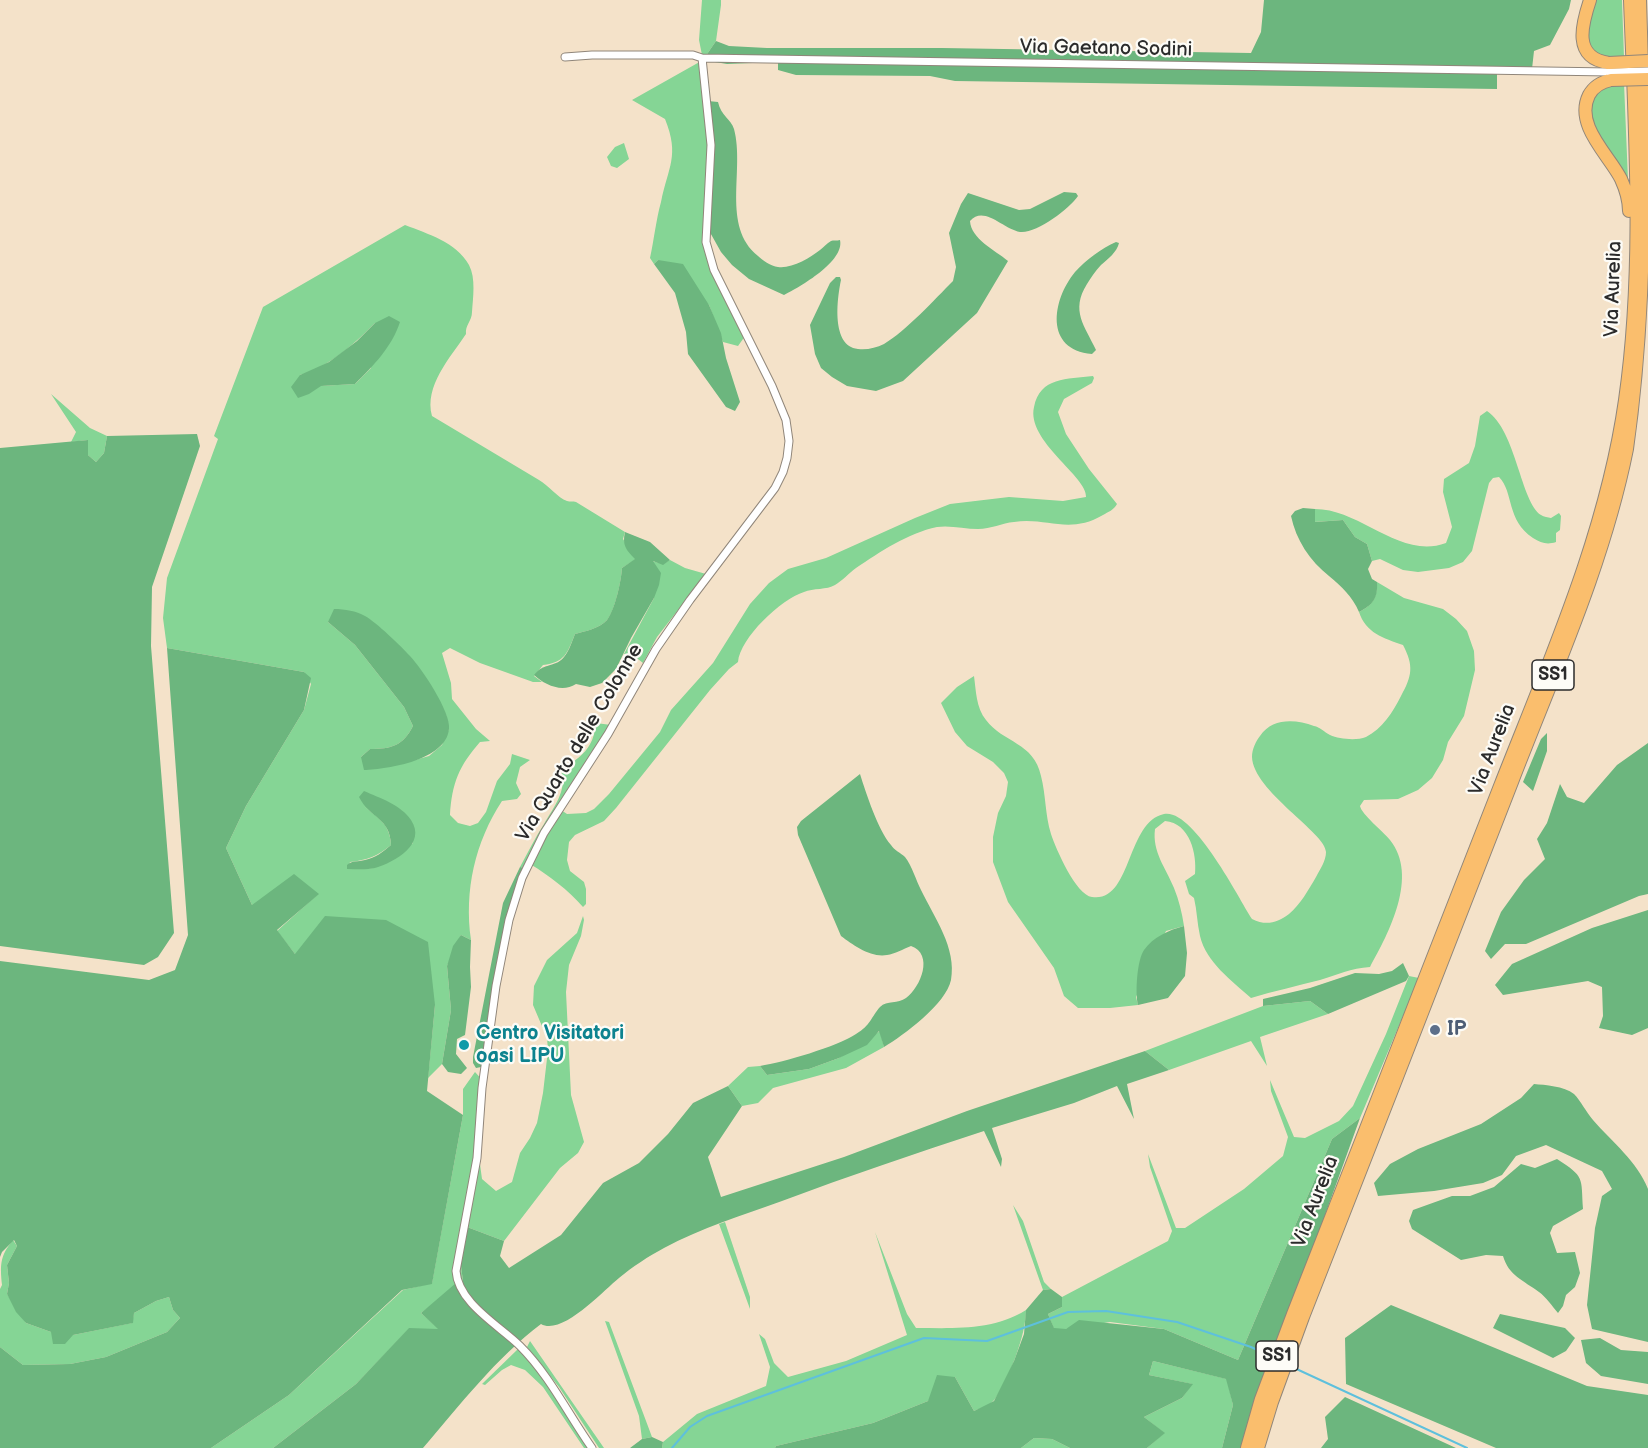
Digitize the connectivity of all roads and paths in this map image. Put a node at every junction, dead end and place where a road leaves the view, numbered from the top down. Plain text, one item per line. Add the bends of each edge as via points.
1 (1590, 0) edge
2 (1630, 0) edge
3 (1640, 0) edge
4 (565, 57) dead end
5 (702, 58) junction
6 (1648, 62) edge
7 (1648, 71) edge
8 (1610, 72) junction
9 (1648, 79) edge
10 (1635, 315) junction
11 (1648, 358) edge
12 (1616, 497) junction
13 (1298, 1315) junction
14 (1267, 1400) junction
15 (592, 1448) edge
16 (1247, 1448) edge
17 (1258, 1448) edge

1 - 8 highway via 1582,26 1583,43
2 - 10 highway, Via Aurelia / SS1
3 - 12 highway, Via Aurelia / SS1 via 1647,240 1644,321 1628,446
4 - 5 street, Via Gaetano Sodini
5 - 8 street, Via Gaetano Sodini
5 - 15 street, Via Quarto delle Colonne via 711,138 707,248 720,283 782,406 788,434 787,458 775,488 656,650 544,833 522,878 496,986 477,1158 456,1271 466,1297 539,1367
6 - 8 highway, bridge
7 - 8 street, Via Gaetano Sodini, bridge
8 - 9 highway, bridge
8 - 10 highway via 1591,93 1586,113 1595,140 1619,176 1628,199 1630,289
10 - 13 highway, Via Aurelia / SS1 via 1614,458 1565,619
11 - 12 highway via 1632,449
12 - 13 highway, Via Aurelia / SS1 via 1574,622
13 - 14 highway, Via Aurelia / SS1
14 - 16 highway, Via Aurelia / SS1
14 - 17 highway, Via Aurelia / SS1

